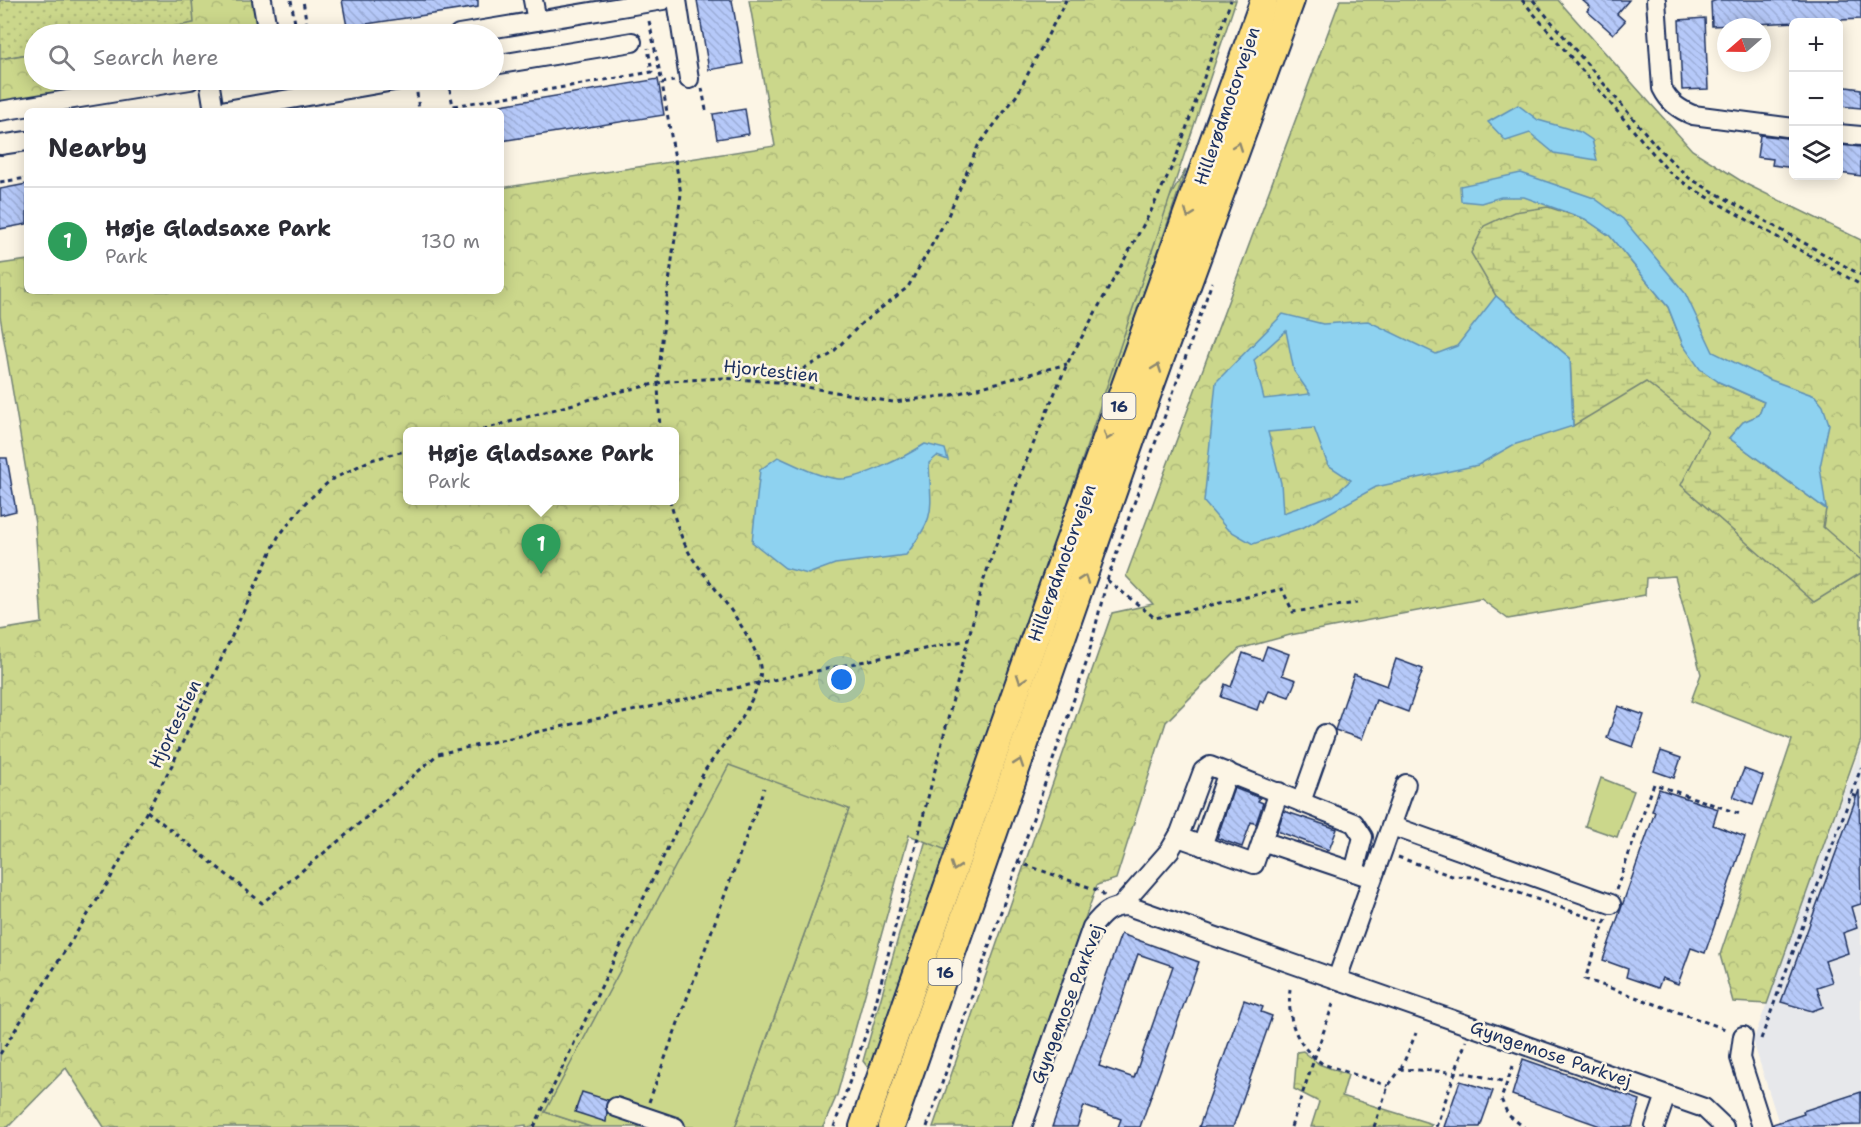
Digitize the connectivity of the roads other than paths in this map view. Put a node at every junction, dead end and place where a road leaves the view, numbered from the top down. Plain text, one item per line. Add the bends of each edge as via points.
1 (262, 0) edge
2 (533, 0) edge
3 (663, 0) edge
4 (677, 0) edge
5 (1264, 0) edge
6 (1291, 0) edge
7 (1656, 0) edge
8 (537, 21) junction
9 (266, 24) edge
10 (504, 26) edge
11 (632, 42) dead end
12 (504, 63) edge
13 (689, 79) road end
14 (129, 90) edge
15 (211, 90) edge
16 (342, 90) edge
17 (214, 108) edge
18 (238, 108) edge
19 (0, 111) edge
20 (1789, 127) edge
21 (1843, 134) edge
22 (1861, 136) edge
23 (24, 141) edge
24 (0, 145) edge
25 (1325, 734) dead end
26 (1228, 772) junction
27 (1406, 784) dead end
28 (1279, 792) junction
29 (1301, 801) junction
30 (999, 818) junction
31 (1392, 826) junction
32 (1178, 837) junction
33 (1262, 841) junction
34 (1202, 846) junction
35 (1354, 872) junction
36 (1373, 879) junction
37 (1611, 904) road end
38 (1118, 906) junction
39 (1337, 979) junction
40 (907, 1003) junction
41 (1743, 1035) road end
42 (1666, 1095) junction
43 (616, 1107) dead end
44 (675, 1127) edge
45 (851, 1127) edge
46 (863, 1127) edge
47 (891, 1127) edge
48 (908, 1127) edge
49 (1022, 1127) edge
50 (1655, 1127) edge
51 (1724, 1127) edge
52 (1762, 1127) edge

1 - 9 street
2 - 8 street
3 - 8 street
4 - 13 street
5 -> 40 highway, Hillerødmotorvejen / 16
30 -> 6 highway, Hillerødmotorvejen / 16
7 - 20 street via 1662,88 1668,100 1692,115
8 - 10 street
11 - 12 street
14 - 19 street
15 - 17 street
16 - 18 street
21 - 22 street
23 - 24 street
25 - 29 street
26 - 28 street
26 - 32 street via 1213,766 1204,769
26 - 34 street
27 - 31 street
28 - 29 street
28 - 33 street
29 - 35 street via 1354,823 1361,830 1363,837
30 - 47 highway, Hillerødmotorvejen / 16
30 - 48 highway
31 - 36 street
31 - 37 street
32 - 34 street
32 - 38 street
33 - 34 street via 1254,864
33 - 35 street
35 - 36 street
36 - 39 street
38 - 39 street, Gyngemose Parkvej via 1128,906
38 - 49 street, Gyngemose Parkvej via 1102,914 1092,927
39 - 42 street, Gyngemose Parkvej
40 - 45 highway
40 - 46 highway, Hillerødmotorvejen / 16
41 - 52 street via 1740,1058
42 - 50 street
42 - 51 street, Gyngemose Parkvej via 1704,1108
43 - 44 street

